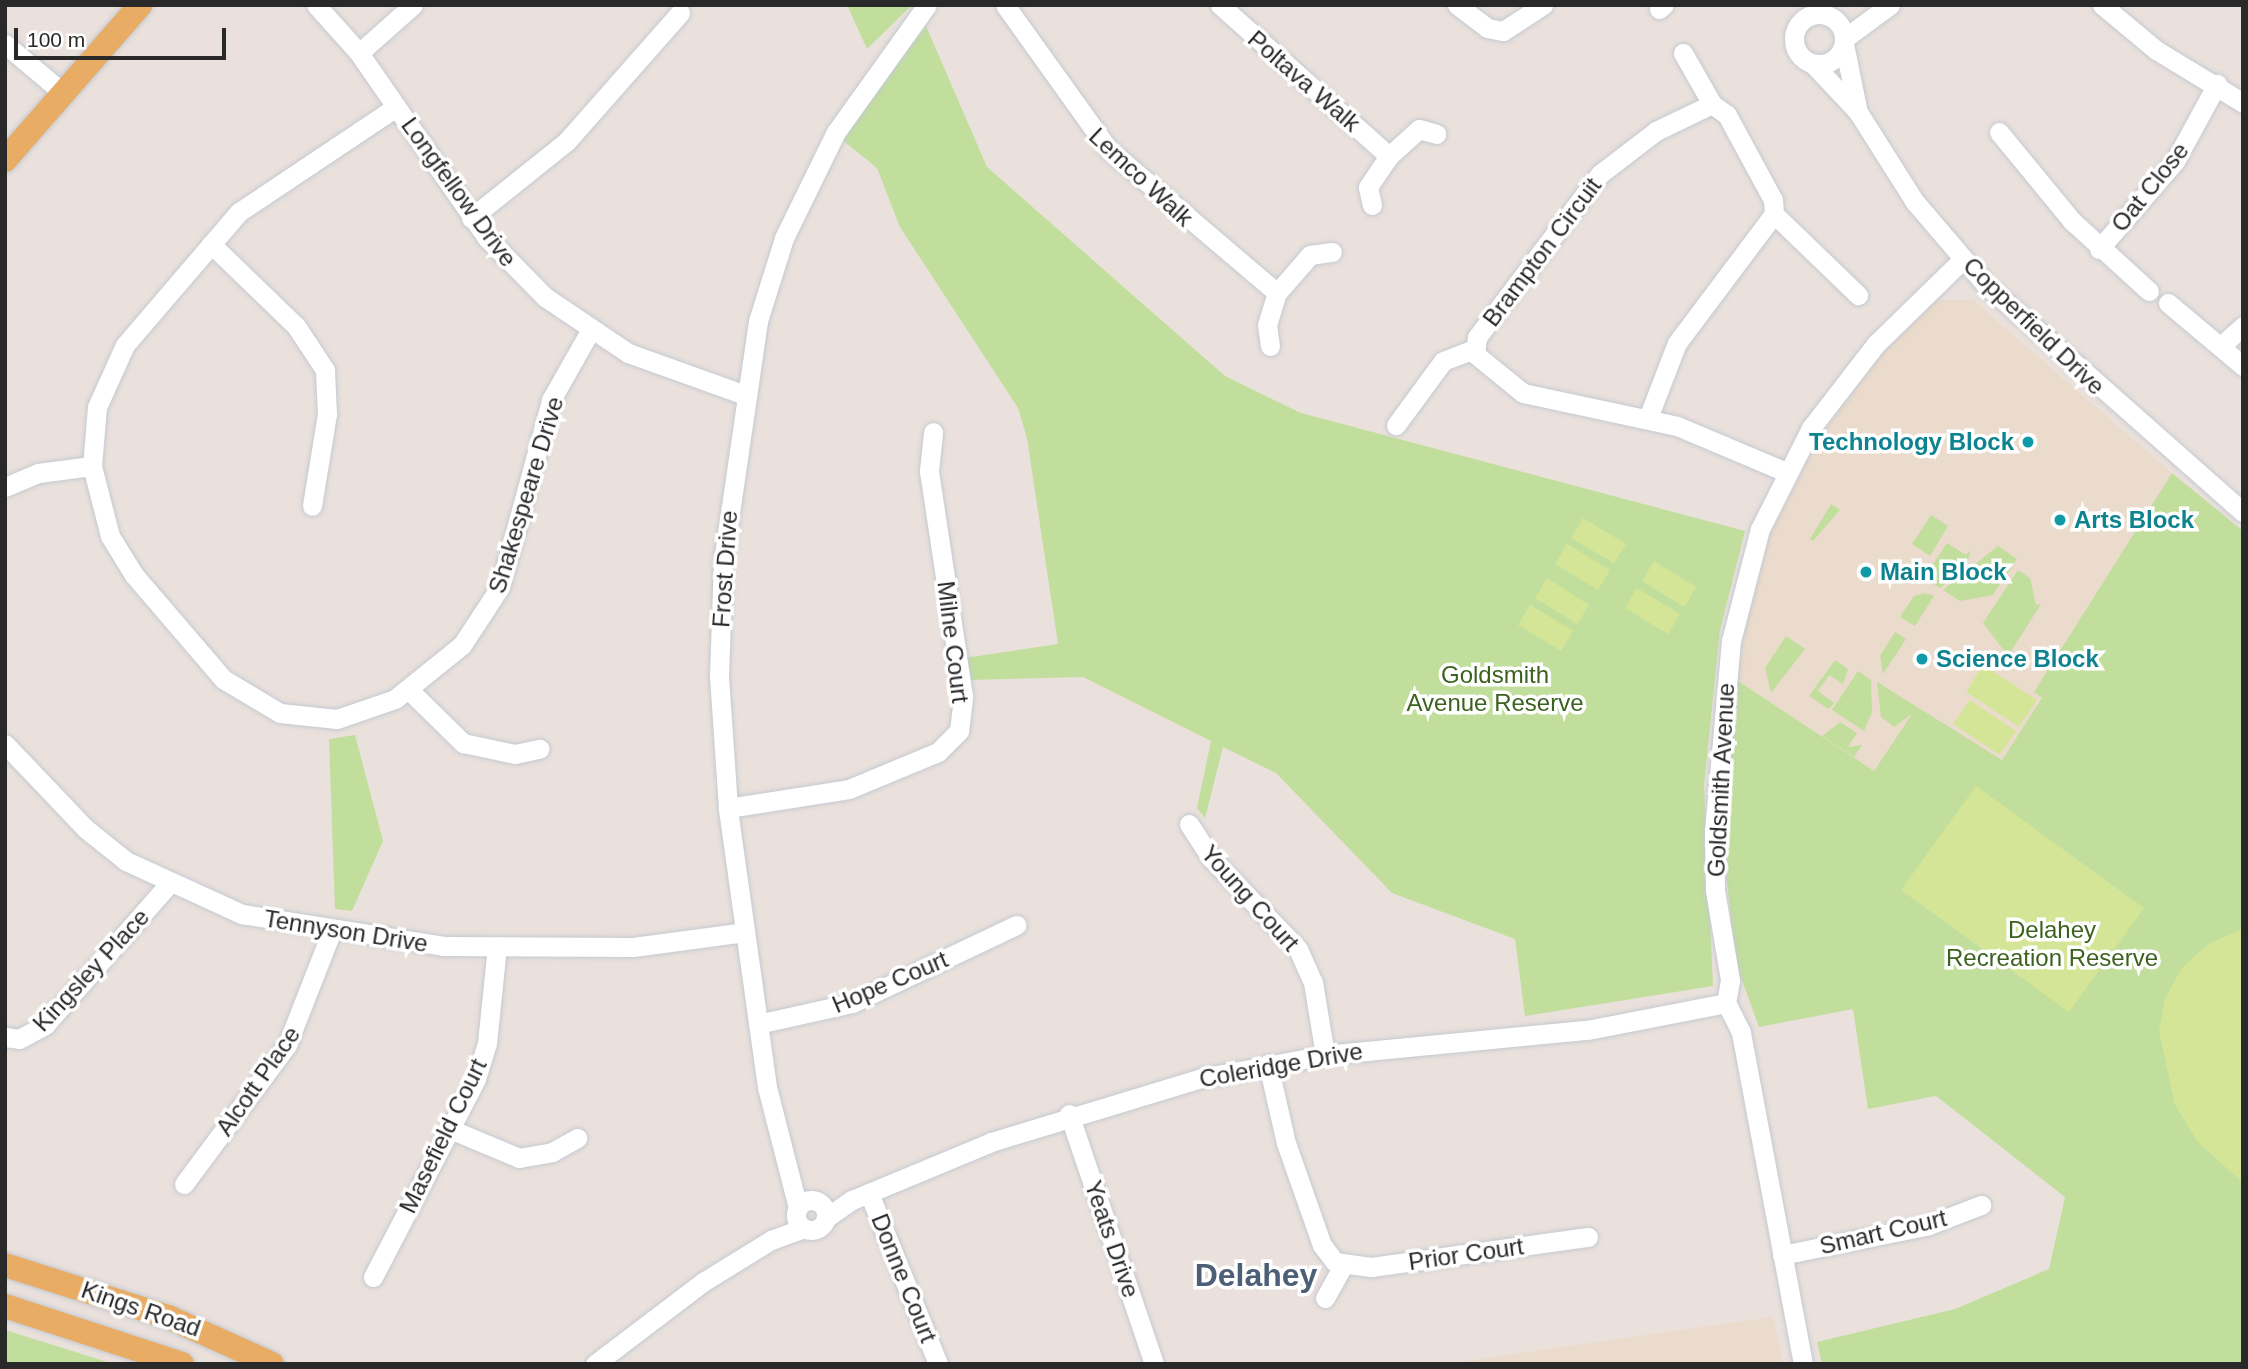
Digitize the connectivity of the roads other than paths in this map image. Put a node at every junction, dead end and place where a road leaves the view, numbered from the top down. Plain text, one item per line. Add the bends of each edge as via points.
1 (124, 5) edge
2 (140, 5) edge
3 (316, 5) edge
4 (412, 5) edge
5 (927, 5) edge
6 (1005, 5) edge
7 (1220, 5) edge
8 (1457, 5) edge
9 (1543, 5) edge
10 (1795, 5) edge
11 (2102, 5) edge
12 (1885, 7) edge
13 (680, 13) dead end
14 (1825, 13) edge
15 (1796, 29) junction
16 (1844, 41) junction
17 (5, 44) edge
18 (359, 53) junction
19 (1683, 53) dead end
20 (1813, 64) junction
21 (2217, 85) junction
22 (59, 89) junction
23 (2243, 103) edge
24 (1712, 104) junction
25 (396, 107) junction
26 (1858, 112) junction
27 (1998, 132) dead end
28 (1436, 134) dead end
29 (5, 141) edge
30 (1389, 156) junction
31 (5, 160) edge
32 (1372, 205) dead end
33 (1774, 214) junction
34 (471, 218) junction
35 (211, 244) junction
36 (2099, 249) junction
37 (1332, 252) dead end
38 (1963, 260) junction
39 (2149, 292) dead end
40 (1277, 293) junction
41 (1858, 295) dead end
42 (2168, 303) dead end
43 (2243, 326) edge
44 (590, 331) junction
45 (2222, 345) junction
46 (1270, 346) dead end
47 (1474, 349) junction
48 (2243, 366) edge
49 (745, 394) junction
50 (1648, 418) junction
51 (1396, 425) dead end
52 (933, 432) dead end
53 (92, 466) junction
54 (1786, 472) junction
55 (5, 487) edge
56 (312, 506) dead end
57 (2243, 512) edge
58 (409, 690) junction
59 (5, 744) edge
60 (539, 749) dead end
61 (728, 808) junction
62 (1189, 824) dead end
63 (168, 885) junction
64 (1016, 925) dead end
65 (331, 930) junction
66 (745, 932) junction
67 (497, 947) junction
68 (1726, 1003) junction
69 (758, 1024) junction
70 (5, 1037) edge
71 (1325, 1055) junction
72 (1268, 1065) junction
73 (1069, 1114) junction
74 (450, 1129) junction
75 (577, 1138) dead end
76 (184, 1184) dead end
77 (861, 1196) junction
78 (1981, 1205) dead end
79 (809, 1212) junction
80 (1588, 1237) dead end
81 (1782, 1255) junction
82 (5, 1265) edge
83 (1343, 1266) junction
84 (373, 1276) dead end
85 (1325, 1298) dead end
86 (5, 1306) edge
87 (182, 1364) edge
88 (272, 1364) edge
89 (595, 1364) edge
90 (938, 1364) edge
91 (1154, 1364) edge
92 (1803, 1364) edge

1 - 22 main road
2 - 22 main road
3 - 18 street, Longfellow Drive
4 - 18 street
5 - 49 street, Frost Drive via 836,132 799,201 767,288
6 - 40 street, Lemco Walk via 1108,149
7 - 30 street, Poltava Walk
8 - 9 street via 1487,28 1503,31
10 - 15 street
11 - 21 street via 2156,50
12 - 14 street
12 - 16 street
13 - 34 street via 568,141
14 - 15 street via 1808,16
14 - 16 street
15 - 20 street via 1796,50
16 - 20 street via 1836,58
16 - 26 street, Copperfield Drive
17 - 22 street
18 - 25 street, Longfellow Drive
19 - 24 street
20 - 26 street, Copperfield Drive
21 - 23 street
21 - 36 street, Oat Close via 2175,161
22 - 29 main road
22 - 31 main road
24 - 33 street via 1724,110 1773,200
24 - 47 street, Brampton Circuit via 1656,131 1600,174
25 - 34 street, Longfellow Drive
25 - 35 street, Shakespeare Drive via 254,199
26 - 38 street, Copperfield Drive via 1895,174
27 - 36 street, Oat Close
28 - 30 street via 1419,129
30 - 32 street via 1368,187
33 - 41 street
33 - 50 street via 1677,344
34 - 44 street, Longfellow Drive via 521,276
35 - 53 street, Shakespeare Drive via 113,364 97,407
35 - 56 street via 310,341 325,370 327,415
36 - 39 street, Oat Close
37 - 40 street via 1310,255
38 - 54 street, Goldsmith Avenue via 1850,373
38 - 57 street, Copperfield Drive via 2034,332
40 - 46 street via 1267,325
42 - 45 street
43 - 45 street
44 - 49 street, Longfellow Drive via 663,369
44 - 58 street, Shakespeare Drive via 551,400 493,604 462,645
45 - 48 street
47 - 50 street, Brampton Circuit via 1480,363 1523,393
47 - 51 street via 1443,361
49 - 61 street, Frost Drive via 720,622
50 - 54 street, Brampton Circuit
52 - 61 street, Milne Court via 929,471 963,696 959,731 938,752 849,789
53 - 55 street via 38,473
53 - 58 street, Shakespeare Drive via 101,514 120,554 243,695 279,713 318,720 377,709
54 - 68 street, Goldsmith Avenue via 1741,591 1723,707 1714,864 1730,979
58 - 60 street via 463,743 515,754
59 - 63 street, Tennyson Drive via 86,830
61 - 66 street, Frost Drive
62 - 71 street, Young Court via 1211,858 1298,949 1313,982
63 - 65 street, Tennyson Drive via 242,914
63 - 70 street, Kingsley Place via 45,1026 19,1040
64 - 69 street, Hope Court via 852,1003
65 - 67 street, Tennyson Drive via 443,946
65 - 76 street, Alcott Place via 287,1045
66 - 67 street, Tennyson Drive via 633,947
66 - 69 street, Frost Drive
67 - 74 street, Masefield Court via 487,1043
68 - 71 street, Coleridge Drive via 1538,1036
68 - 81 street via 1741,1032
69 - 79 street, Frost Drive via 773,1116 790,1175
71 - 72 street, Coleridge Drive
72 - 73 street, Coleridge Drive
72 - 83 street via 1286,1143 1322,1245
73 - 77 street, Coleridge Drive
73 - 91 street, Yeats Drive
74 - 75 street via 519,1158 552,1152
74 - 84 street, Masefield Court
77 - 79 street, Coleridge Drive
77 - 90 street, Donne Court
78 - 81 street, Smart Court via 1929,1226
79 - 89 street, Coleridge Drive
80 - 83 street, Prior Court
81 - 92 street
82 - 88 main road, Kings Road via 168,1317
83 - 85 street
86 - 87 main road, Kings Road

